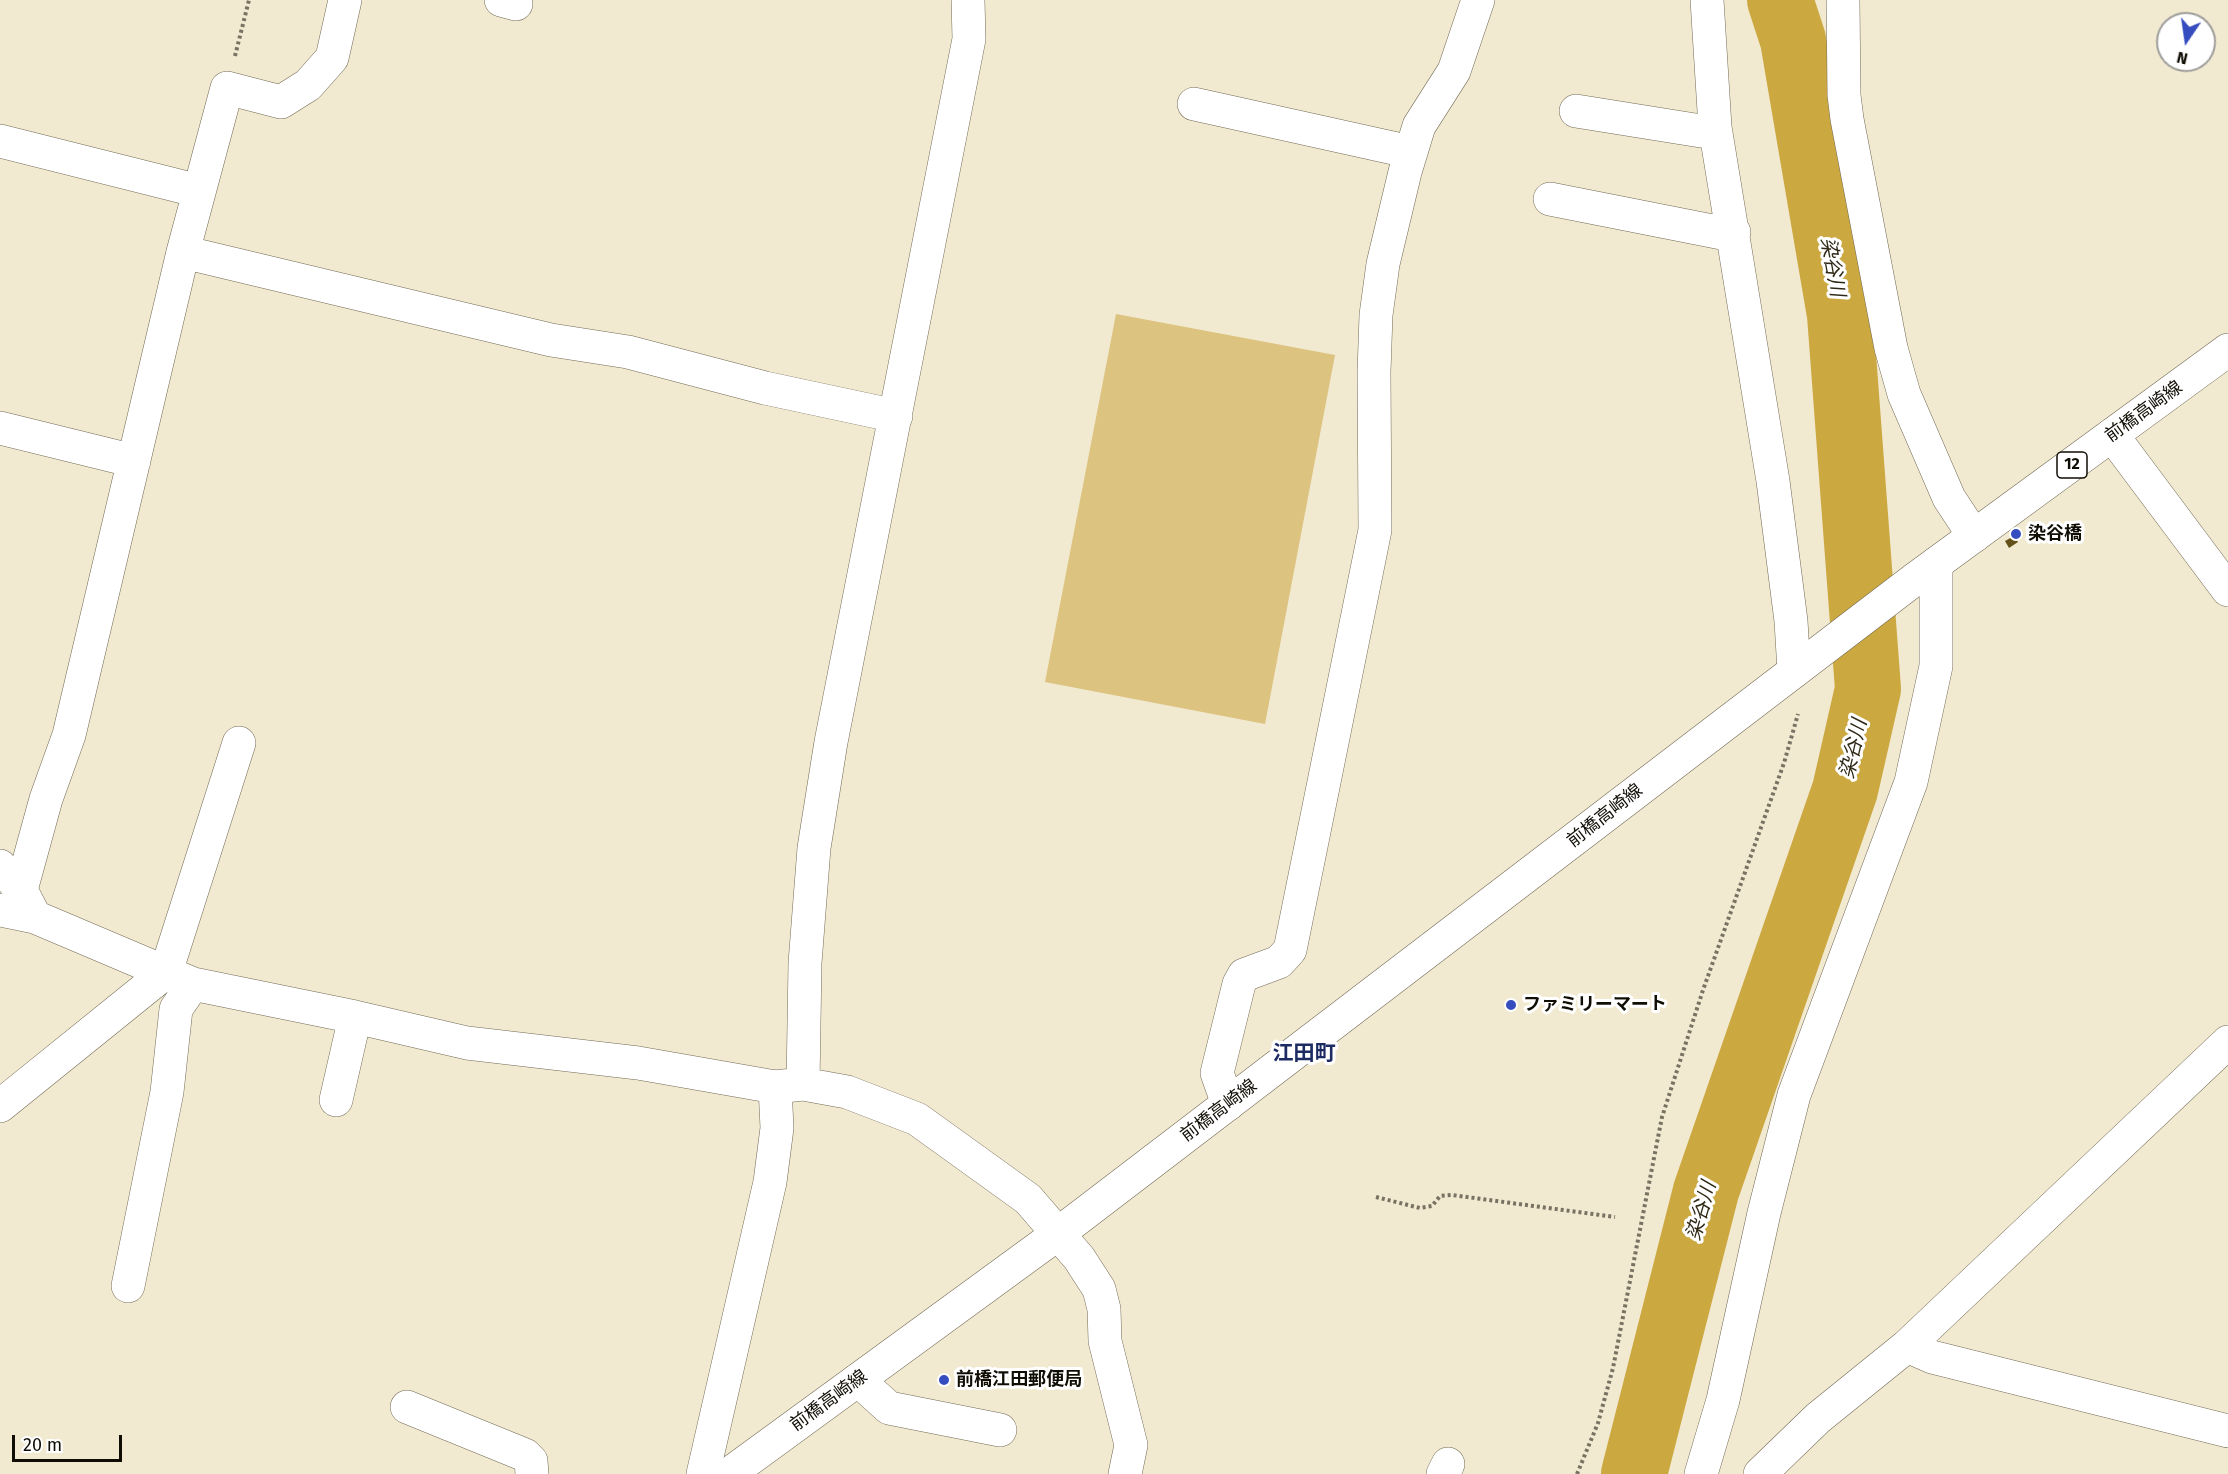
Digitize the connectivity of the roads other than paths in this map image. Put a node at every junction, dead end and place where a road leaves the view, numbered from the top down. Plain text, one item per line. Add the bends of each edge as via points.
1 (345, 0) edge
2 (968, 0) edge
3 (1478, 0) edge
4 (1707, 0) edge
5 (1843, 0) edge
6 (1194, 104) dead end
7 (1576, 111) dead end
8 (1715, 127) junction
9 (0, 141) edge
10 (1411, 152) junction
11 (199, 191) junction
12 (1550, 199) dead end
13 (1734, 232) junction
14 (183, 252) junction
15 (2228, 350) edge
16 (896, 416) junction
17 (0, 428) edge
18 (2112, 435) junction
19 (134, 461) junction
20 (1974, 536) junction
21 (1925, 572) junction
22 (2228, 590) edge
23 (1805, 662) junction
24 (239, 742) dead end
25 (14, 896) edge
26 (179, 978) junction
27 (355, 1017) junction
28 (2228, 1042) edge
29 (789, 1085) junction
30 (336, 1100) dead end
31 (1228, 1104) junction
32 (0, 1106) edge
33 (1059, 1233) junction
34 (128, 1286) dead end
35 (1907, 1346) junction
36 (858, 1380) junction
37 (407, 1407) dead end
38 (1000, 1430) dead end
39 (2228, 1431) edge
40 (532, 1474) edge
41 (703, 1474) edge
42 (729, 1474) edge
43 (1125, 1474) edge
44 (1701, 1474) edge
45 (1760, 1474) edge

1 - 11 street via 332,58 308,85 281,102 227,88
2 - 16 street via 969,39
3 - 10 street via 1457,63 1419,126
4 - 8 street
5 - 20 street via 1847,118 1891,348 1904,394 1945,488
6 - 10 street
7 - 8 street via 1701,131
8 - 13 street
9 - 11 street
10 - 31 street via 1383,264 1376,315 1375,530 1290,950 1279,962 1244,975 1239,984 1217,1073
11 - 14 street
12 - 13 street via 1722,233
13 - 23 street via 1791,621
14 - 16 street via 551,340 628,352 765,388
14 - 19 street
15 - 18 street, 前橋高崎線 / 12
16 - 29 street via 831,742 814,848 805,963
17 - 19 street
18 - 20 street, 前橋高崎線 / 12
18 - 22 street
19 - 25 street via 69,735
20 - 21 street, 前橋高崎線 / 12
21 - 23 street, 12
21 - 44 street via 1936,666 1911,782 1794,1095 1723,1400
23 - 31 street, 前橋高崎線 / 12
24 - 26 street
25 - 26 street
26 - 27 street
26 - 32 street
26 - 34 street via 167,1092
27 - 29 street via 467,1043
27 - 30 street
28 - 35 street
29 - 33 street via 847,1092 917,1119 1028,1199
29 - 41 street
31 - 33 street, 前橋高崎線 / 12
33 - 36 street, 前橋高崎線 / 12
33 - 43 street via 1079,1258 1102,1299 1105,1341 1131,1444
35 - 39 street via 1932,1357
35 - 45 street via 1818,1418
36 - 38 street via 889,1408
36 - 42 street, 前橋高崎線 / 12
37 - 40 street via 525,1455 531,1461

